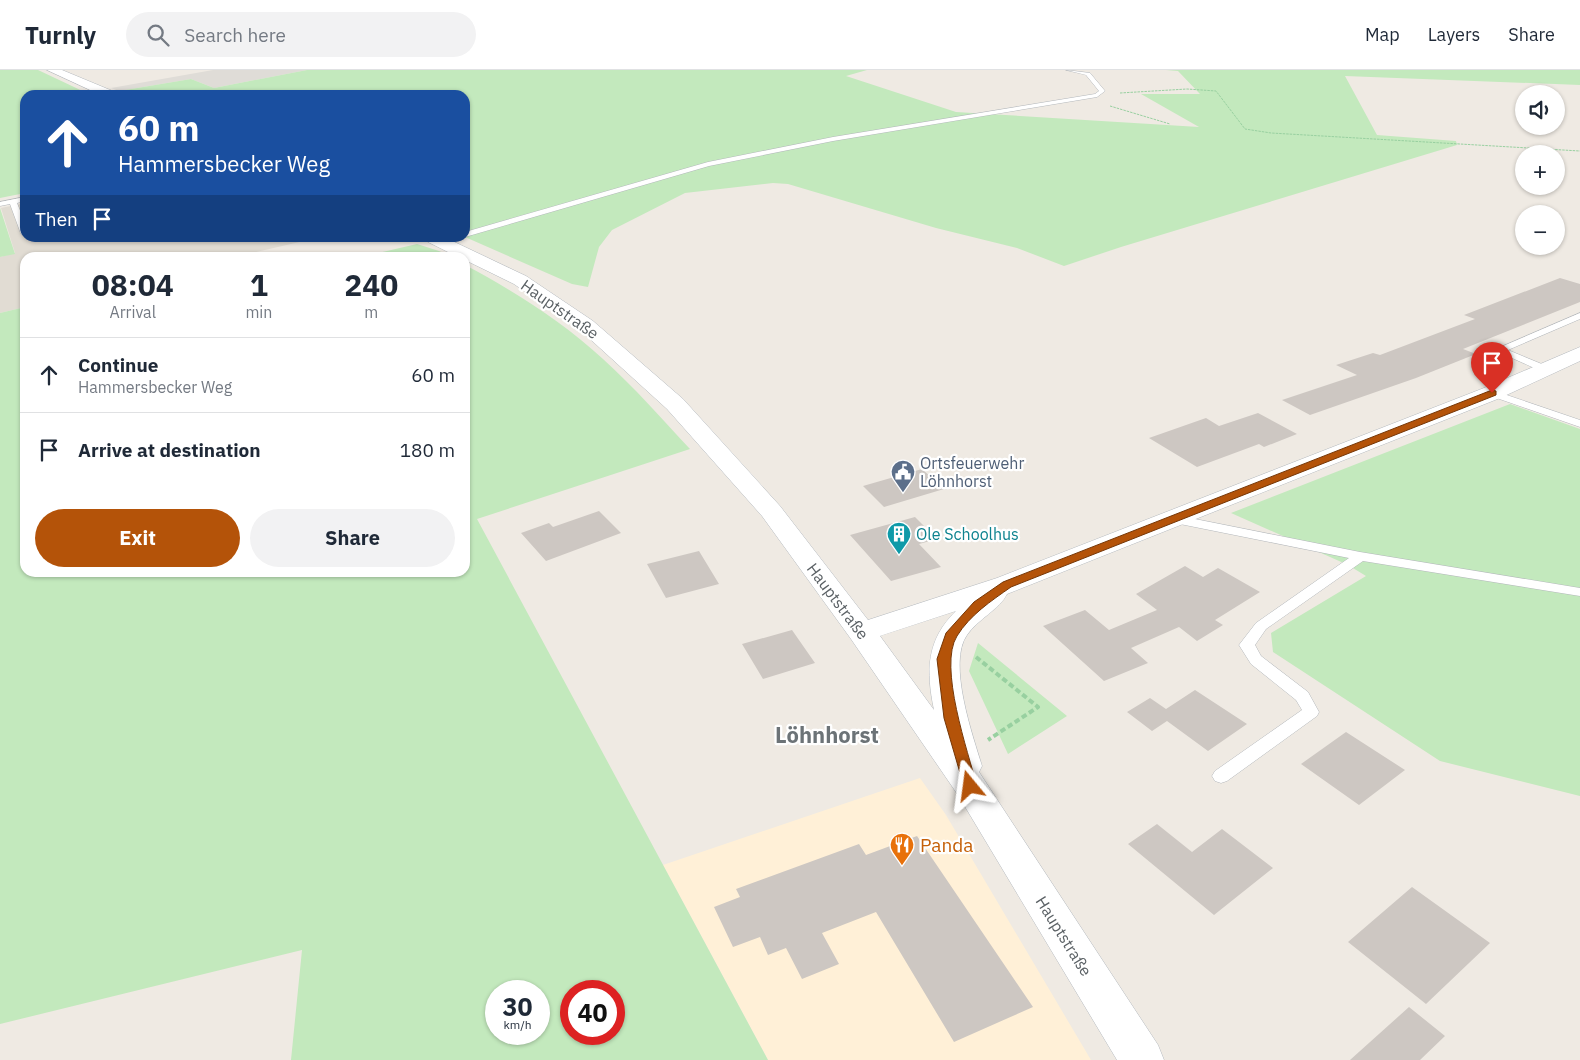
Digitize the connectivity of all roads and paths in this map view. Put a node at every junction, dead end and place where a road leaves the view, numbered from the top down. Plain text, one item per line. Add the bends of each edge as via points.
1 (53, 70) edge
2 (1069, 70) edge
3 (99, 90) edge
4 (1097, 94) junction
5 (1102, 104) dead end
6 (1170, 124) dead end
7 (1580, 151) edge
8 (20, 200) edge
9 (14, 202) junction
10 (0, 204) edge
11 (20, 219) edge
12 (470, 232) edge
13 (28, 242) edge
14 (457, 242) edge
15 (29, 246) dead end
16 (1580, 316) edge
17 (1580, 353) edge
18 (1545, 369) junction
19 (1492, 393) junction
20 (1580, 424) edge
21 (1175, 519) junction
22 (1360, 556) junction
23 (1007, 584) junction
24 (1580, 592) edge
25 (862, 632) junction
26 (950, 636) junction
27 (966, 771) junction
28 (1221, 776) dead end
29 (1142, 1060) edge

1 - 3 street
2 - 4 lane via 1088,74 1102,91
4 - 7 path via 1216,90 1245,129 1271,133
4 - 12 lane via 708,164
5 - 6 path
8 - 9 lane
9 - 10 lane
9 - 11 lane
13 - 15 lane
14 - 25 street, Hauptstraße via 586,325 675,404 771,511
16 - 18 lane via 1499,350
17 - 18 street
18 - 19 street
19 - 20 lane
19 - 21 street
21 - 22 lane
21 - 23 street
22 - 24 lane
22 - 28 lane via 1261,626 1247,645 1256,660 1302,696 1311,712
23 - 25 street
23 - 26 street via 978,605
25 - 27 street, Hauptstraße
26 - 27 street via 943,659 951,718
26 - 27 path via 1038,707
27 - 29 street, Hauptstraße

